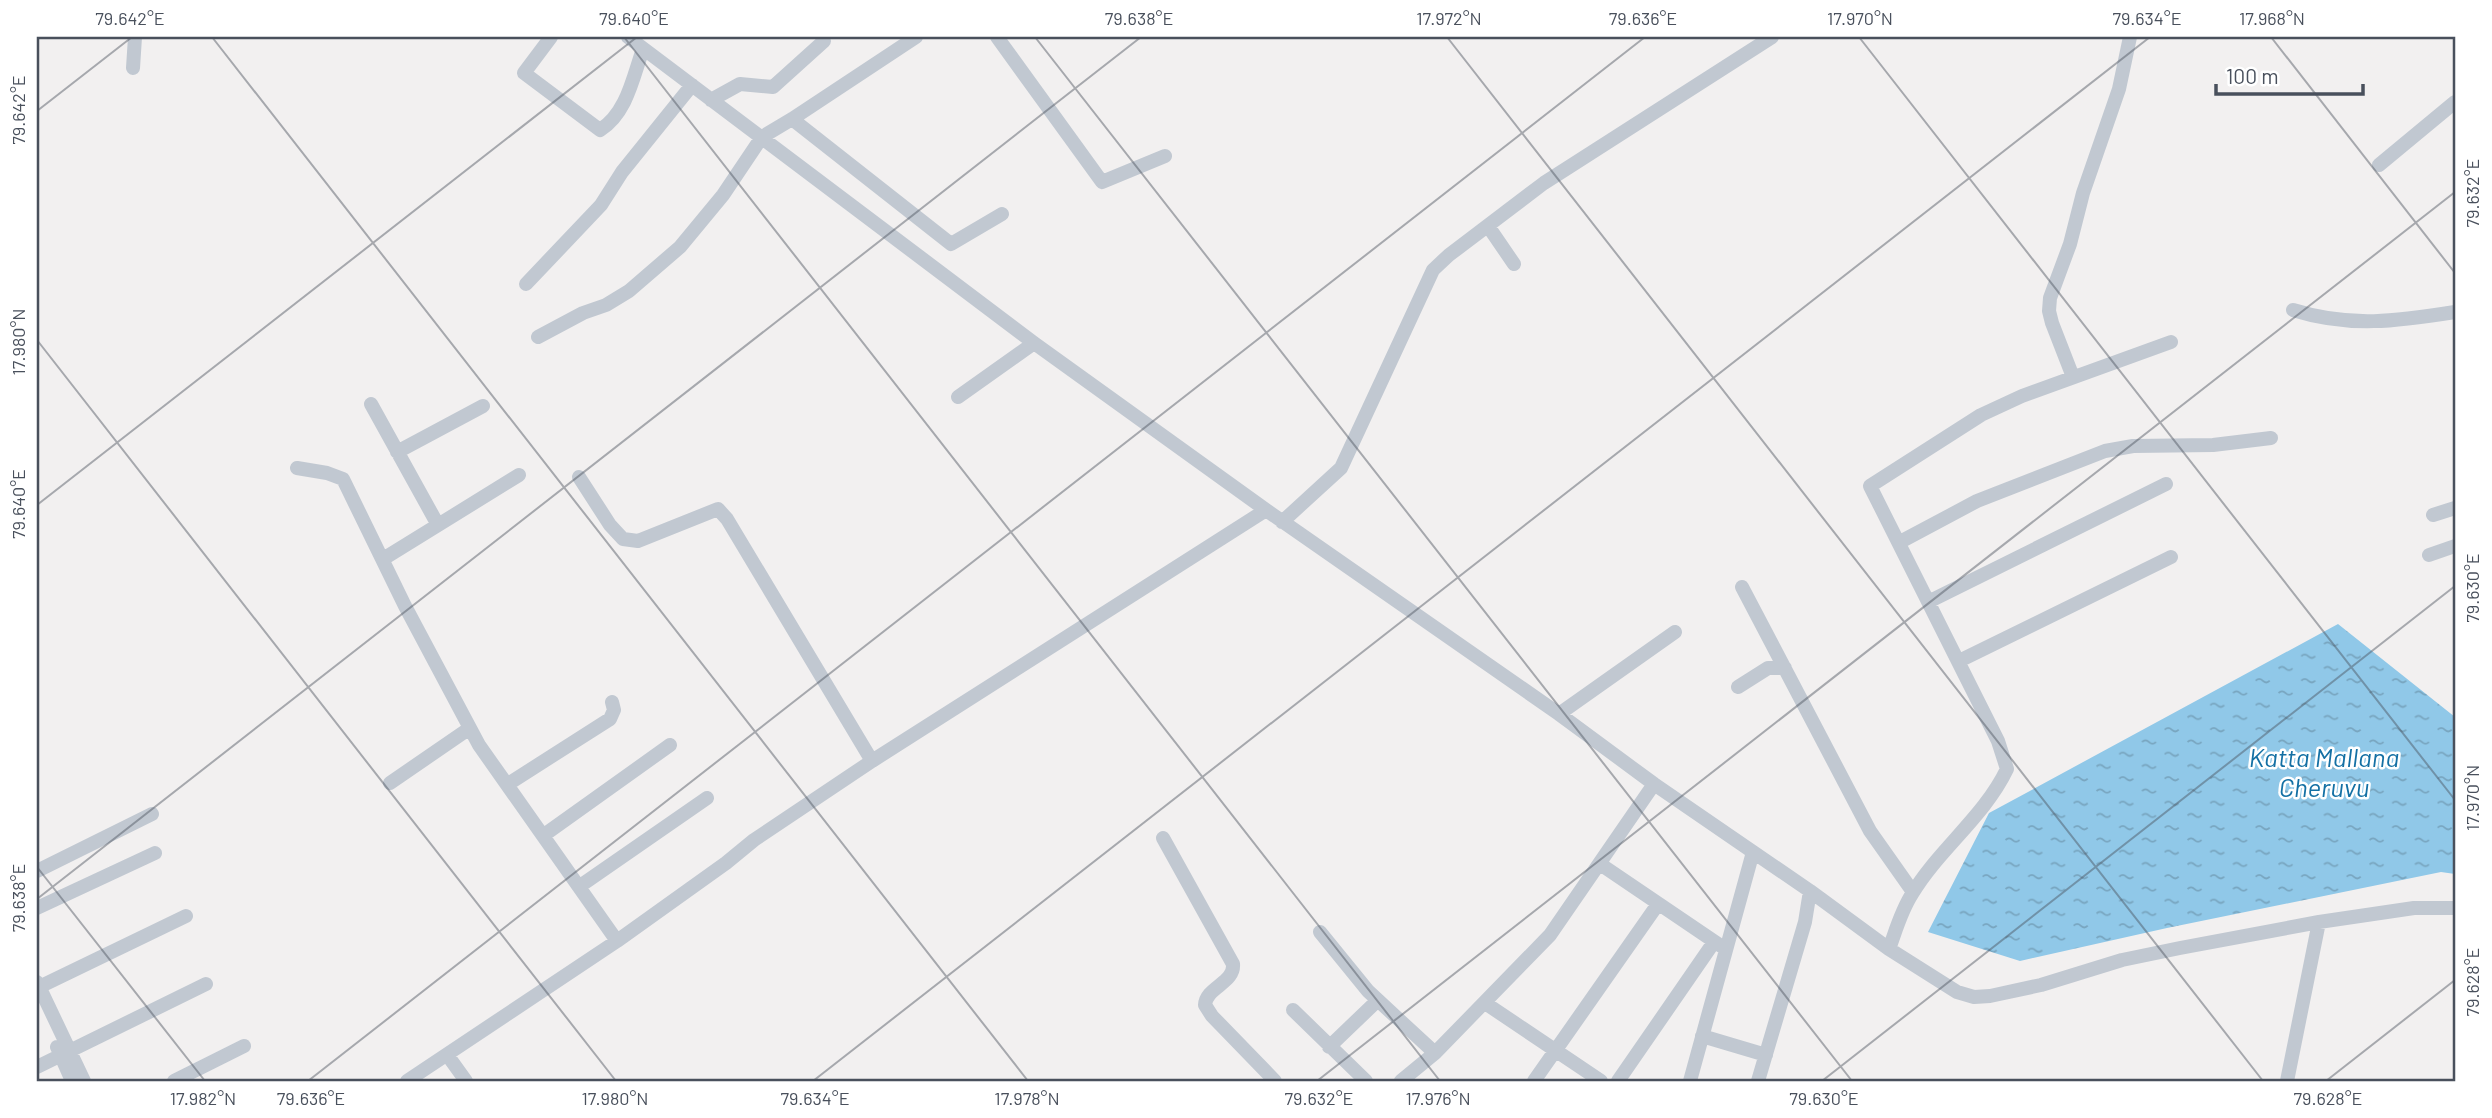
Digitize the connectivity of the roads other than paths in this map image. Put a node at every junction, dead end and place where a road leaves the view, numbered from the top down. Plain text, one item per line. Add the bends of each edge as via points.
1 (135, 37) edge
2 (551, 37) edge
3 (915, 37) edge
4 (997, 37) edge
5 (1772, 37) edge
6 (2130, 37) edge
7 (636, 41) edge
8 (824, 41) dead end
9 (133, 68) dead end
10 (692, 85) junction
11 (711, 100) junction
12 (2455, 102) edge
13 (792, 119) junction
14 (762, 137) junction
15 (1165, 156) dead end
16 (2379, 165) dead end
17 (1002, 214) dead end
18 (1488, 226) junction
19 (1514, 264) dead end
20 (526, 284) dead end
21 (2293, 310) dead end
22 (2455, 312) edge
23 (538, 337) dead end
24 (2171, 342) dead end
25 (1034, 343) junction
26 (2073, 377) junction
27 (958, 397) dead end
28 (371, 404) dead end
29 (483, 406) dead end
30 (2271, 438) dead end
31 (397, 452) junction
32 (297, 468) dead end
33 (519, 475) dead end
34 (579, 477) dead end
35 (2166, 484) dead end
36 (2455, 508) edge
37 (1266, 510) junction
38 (2433, 515) dead end
39 (1282, 522) junction
40 (438, 525) junction
41 (1900, 542) junction
42 (2455, 546) edge
43 (2429, 555) dead end
44 (2171, 557) dead end
45 (383, 559) junction
46 (1742, 587) dead end
47 (1930, 601) junction
48 (1675, 632) dead end
49 (1958, 661) junction
50 (1785, 668) junction
51 (1738, 687) dead end
52 (612, 702) dead end
53 (1559, 714) junction
54 (470, 728) junction
55 (670, 745) dead end
56 (872, 761) junction
57 (390, 783) dead end
58 (508, 784) junction
59 (1654, 784) junction
60 (707, 798) dead end
61 (152, 814) dead end
62 (544, 835) junction
63 (1163, 838) dead end
64 (1753, 852) junction
65 (155, 853) dead end
66 (1600, 864) junction
67 (37, 872) edge
68 (580, 886) junction
69 (1810, 891) junction
70 (1913, 892) junction
71 (1658, 904) junction
72 (37, 908) edge
73 (2455, 908) edge
74 (186, 916) dead end
75 (2319, 922) junction
76 (1320, 932) dead end
77 (617, 941) junction
78 (1720, 946) junction
79 (1889, 948) junction
80 (206, 984) dead end
81 (37, 990) edge
82 (1378, 1000) junction
83 (1485, 1003) junction
84 (1293, 1010) dead end
85 (1702, 1036) junction
86 (244, 1046) dead end
87 (1329, 1047) junction
88 (1555, 1051) junction
89 (1435, 1053) junction
90 (65, 1054) junction
91 (1766, 1055) junction
92 (448, 1056) junction
93 (1419, 1066) junction
94 (37, 1067) edge
95 (72, 1081) edge
96 (84, 1081) edge
97 (174, 1081) edge
98 (407, 1081) edge
99 (466, 1081) edge
100 (1275, 1081) edge
101 (1366, 1081) edge
102 (1401, 1081) edge
103 (1427, 1081) edge
104 (1534, 1081) edge
105 (1601, 1081) edge
106 (1618, 1081) edge
107 (1690, 1081) edge
108 (1758, 1081) edge
109 (2287, 1081) edge

1 - 9 street
2 - 7 street via 524,73 600,130 621,109
3 - 13 street
4 - 15 street via 1102,182
5 - 18 street via 1544,183
6 - 26 street via 2119,89 2050,298 2052,323
7 - 10 street
8 - 11 street via 773,87 740,84
10 - 11 street
10 - 20 street via 601,205
11 - 14 street
12 - 16 street
13 - 14 street
13 - 17 street via 951,244
14 - 23 street via 680,247 629,291
14 - 25 street
18 - 19 street
18 - 39 street via 1433,270 1341,468
21 - 22 street via 2334,320 2371,322
24 - 26 street
25 - 27 street
25 - 37 street
26 - 41 street via 1980,415 1870,486
28 - 31 street
29 - 31 street
30 - 41 street via 2105,451 1977,501
31 - 40 street
32 - 45 street via 343,480
33 - 40 street
34 - 56 street via 623,539 638,541 719,509
35 - 47 street
36 - 38 street
37 - 39 street
37 - 56 street
39 - 53 street
40 - 45 street
41 - 47 street
42 - 43 street
44 - 49 street
45 - 54 street
46 - 50 street
47 - 49 street
48 - 53 street
49 - 70 street via 2007,769 1970,824
50 - 51 street via 1768,668
50 - 70 street via 1870,831
52 - 58 street via 610,719
53 - 59 street
54 - 57 street
54 - 58 street
55 - 62 street
56 - 77 street via 754,840
58 - 62 street
59 - 64 street
59 - 66 street
60 - 68 street
61 - 67 street
62 - 68 street
63 - 100 street via 1233,964 1231,975 1208,996 1205,1005
64 - 69 street
64 - 78 street via 1739,907
65 - 72 street
66 - 71 street
66 - 83 street via 1550,935
68 - 77 street
69 - 79 street
69 - 91 street
70 - 79 street
71 - 78 street
71 - 88 street
73 - 75 street via 2414,908
74 - 81 street
75 - 79 street via 2122,960 2041,985 1974,997 1957,992
75 - 109 street
76 - 82 street
77 - 92 street
78 - 85 street
78 - 106 street
80 - 90 street
81 - 90 street
82 - 87 street
82 - 89 street
83 - 88 street
83 - 89 street
84 - 87 street
85 - 91 street
85 - 107 street
86 - 97 street
87 - 101 street
88 - 104 street
88 - 105 street
89 - 93 street
90 - 94 street
90 - 95 street
90 - 96 street
91 - 108 street
92 - 98 street
92 - 99 street
93 - 102 street
93 - 103 street

